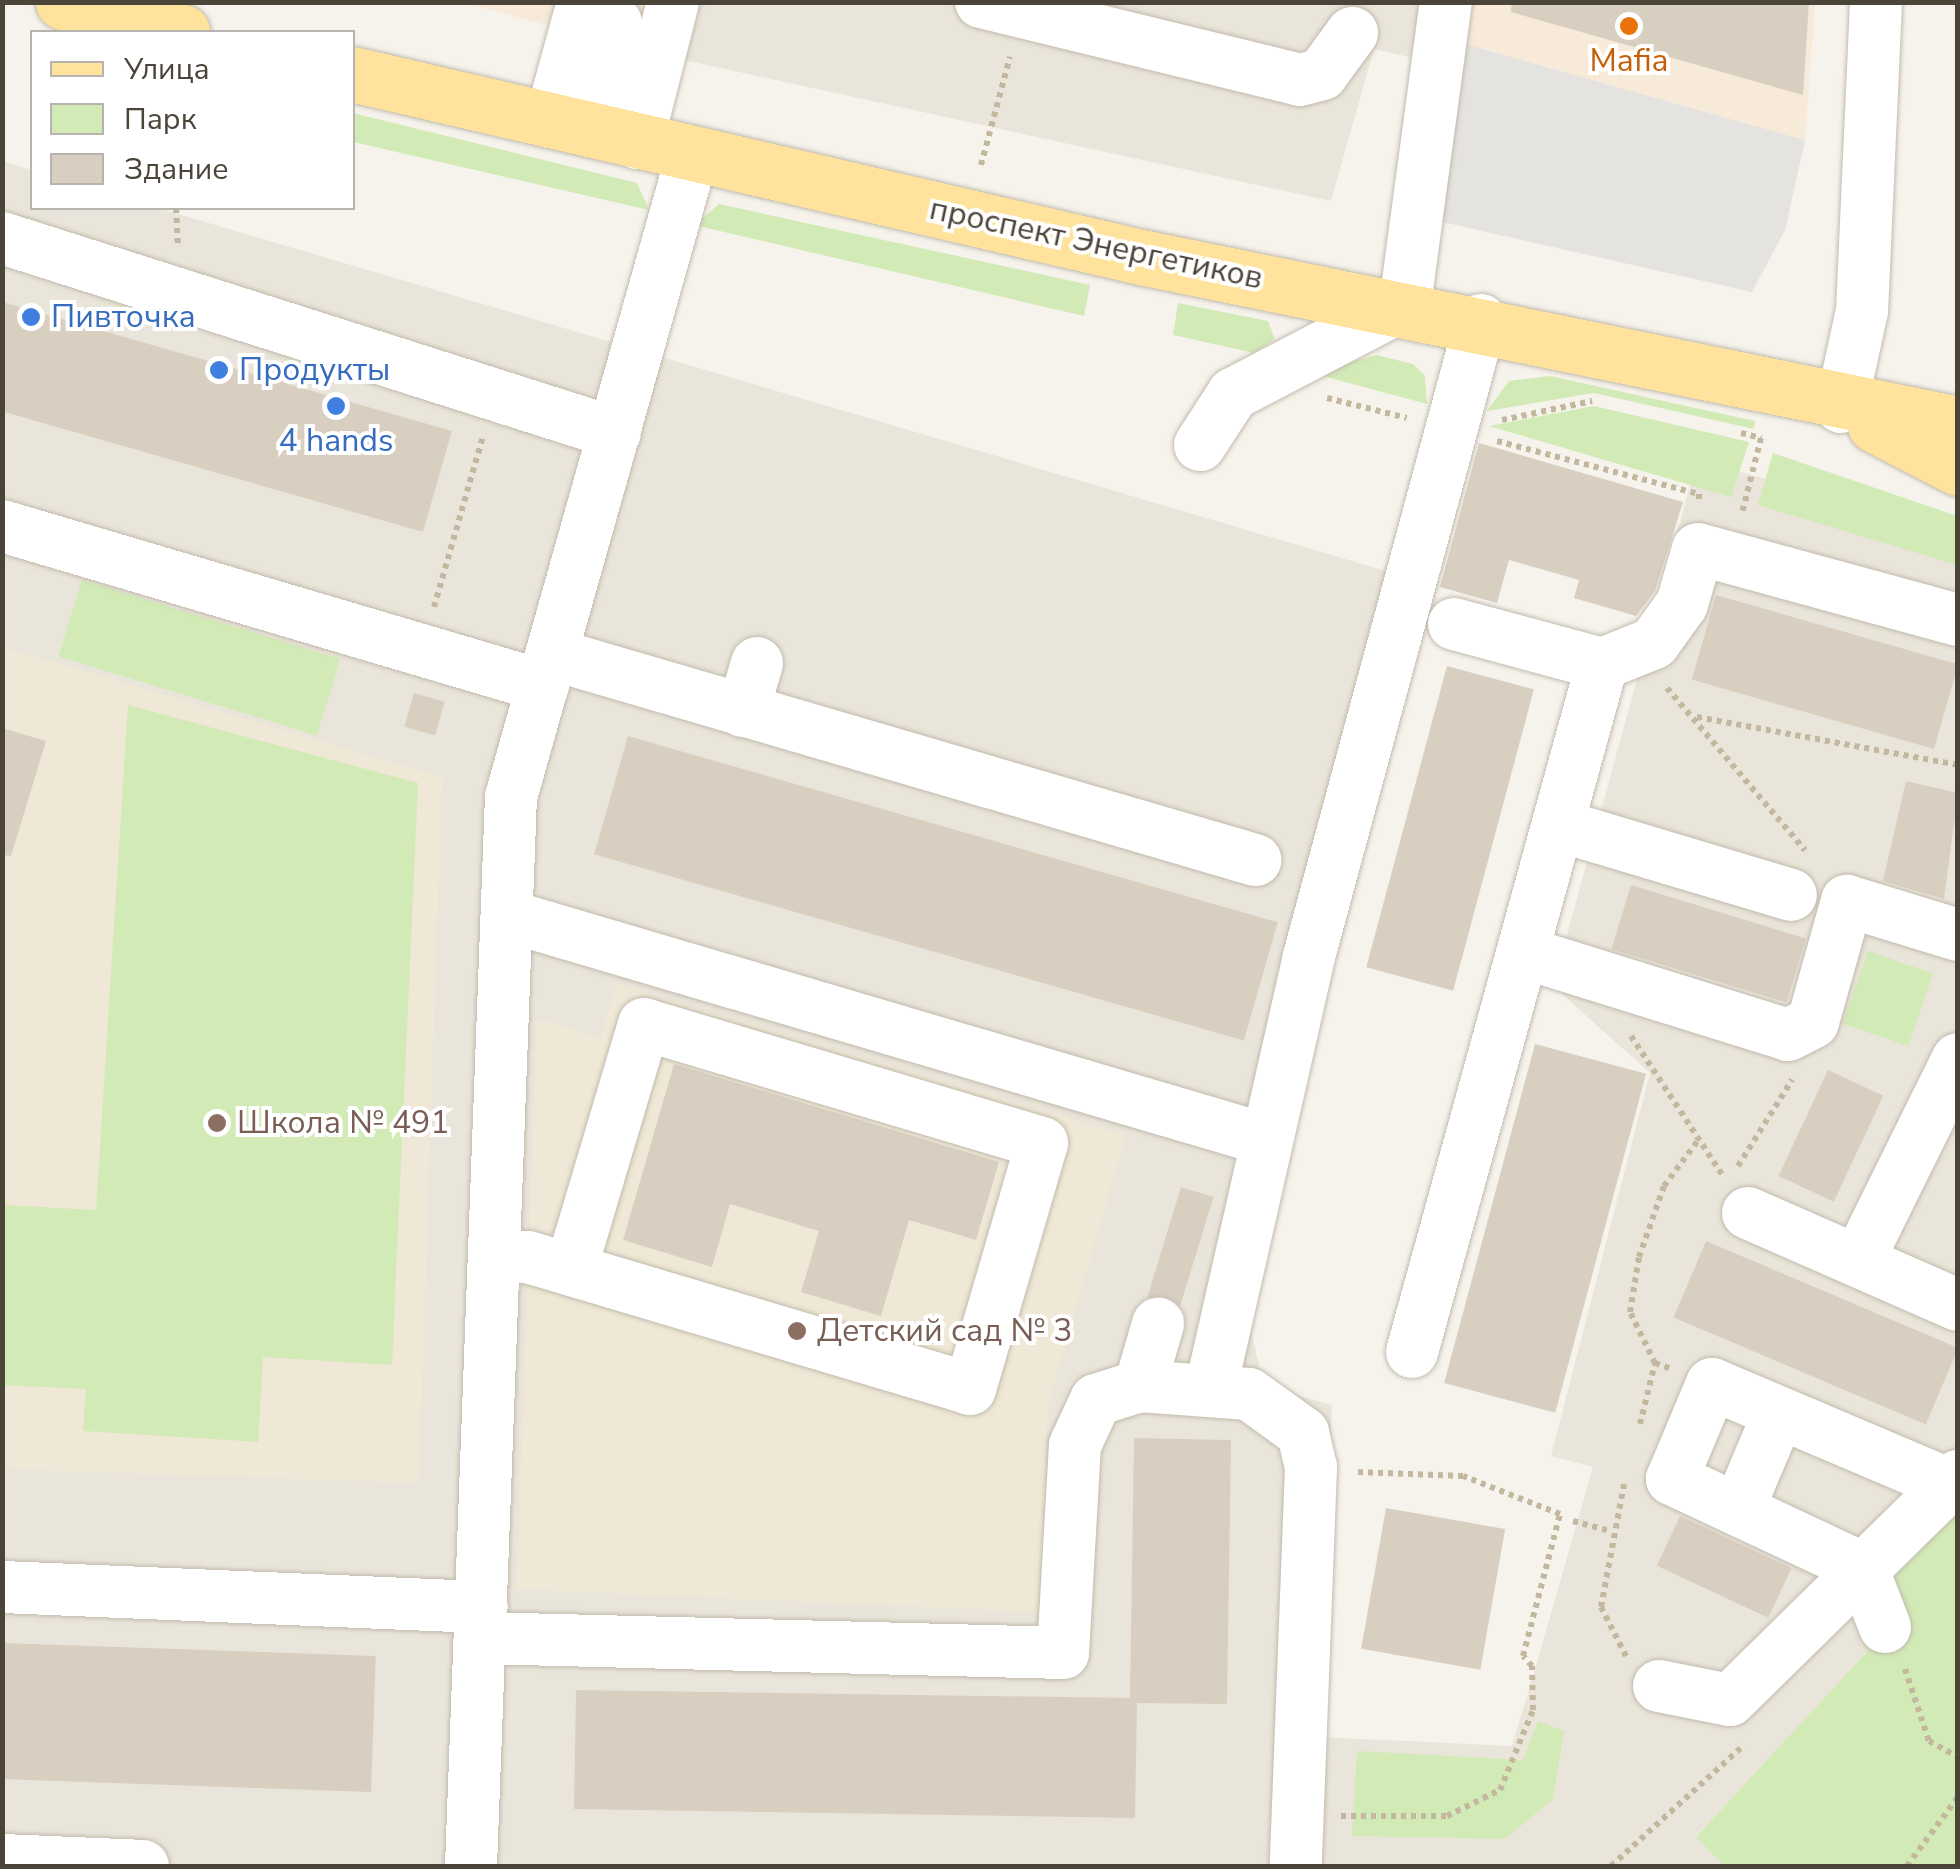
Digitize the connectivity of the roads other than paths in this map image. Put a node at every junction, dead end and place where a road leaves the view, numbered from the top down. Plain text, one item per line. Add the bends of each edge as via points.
1 (63, 2) edge
2 (673, 2) edge
3 (1446, 2) edge
4 (1876, 2) edge
5 (1002, 8) edge
6 (598, 18) dead end
7 (174, 30) edge
8 (1352, 33) dead end
9 (355, 75) edge
10 (592, 132) junction
11 (692, 156) junction
12 (2, 238) edge
13 (1406, 304) junction
14 (1481, 320) junction
15 (1842, 407) junction
16 (1958, 424) edge
17 (615, 433) junction
18 (1200, 445) dead end
19 (1958, 468) edge
20 (2, 526) edge
21 (1958, 620) edge
22 (1454, 624) dead end
23 (1617, 658) junction
24 (547, 670) junction
25 (1561, 826) junction
26 (1255, 860) dead end
27 (1792, 895) dead end
28 (508, 916) junction
29 (1958, 935) edge
30 (1525, 952) junction
31 (1958, 1059) edge
32 (1267, 1140) junction
33 (1748, 1213) dead end
34 (494, 1256) junction
35 (1858, 1261) junction
36 (571, 1270) junction
37 (1958, 1305) edge
38 (1158, 1324) dead end
39 (1412, 1352) dead end
40 (1140, 1386) junction
41 (1211, 1388) junction
42 (1779, 1413) junction
43 (1953, 1480) edge
44 (1738, 1510) junction
45 (1862, 1568) junction
46 (2, 1586) edge
47 (481, 1622) junction
48 (1885, 1627) dead end
49 (1659, 1686) dead end
50 (2, 1860) edge
51 (143, 1866) edge
52 (471, 1866) edge
53 (1296, 1866) edge

1 - 7 main road
2 - 10 street
3 - 13 street
4 - 15 street via 1862,311
5 - 8 street via 1300,80 1322,74
6 - 10 street
9 - 10 main road, проспект Энергетиков
10 - 11 main road, проспект Энергетиков
11 - 13 main road, проспект Энергетиков via 1141,256
11 - 17 street
12 - 17 street
13 - 14 main road, проспект Энергетиков
13 - 18 street via 1234,394
14 - 15 main road, проспект Энергетиков
14 - 32 street
15 - 16 main road, проспект Энергетиков
15 - 19 main road, проспект Энергетиков
17 - 24 street via 584,608
20 - 24 street via 421,651
21 - 23 street via 1714,553 1654,643
22 - 23 street
23 - 25 street
24 - 26 street via 750,687
24 - 28 street via 511,797
25 - 27 street
25 - 30 street
28 - 32 street
28 - 34 street
29 - 30 street via 1847,901 1813,1022 1788,1035
30 - 39 street
31 - 35 street
32 - 41 street
33 - 35 street
34 - 36 street
34 - 47 street
35 - 37 street
36 - 36 street via 644,1024 1042,1143 970,1389
38 - 40 street
40 - 41 street
40 - 47 street via 1096,1400 1075,1445 1063,1653
41 - 53 street via 1280,1408 1303,1434 1311,1468
42 - 43 street
42 - 44 street
42 - 44 street via 1712,1384 1672,1478
43 - 45 street
44 - 45 street
45 - 48 street
45 - 49 street via 1730,1700
46 - 47 street
47 - 52 street
50 - 51 street

